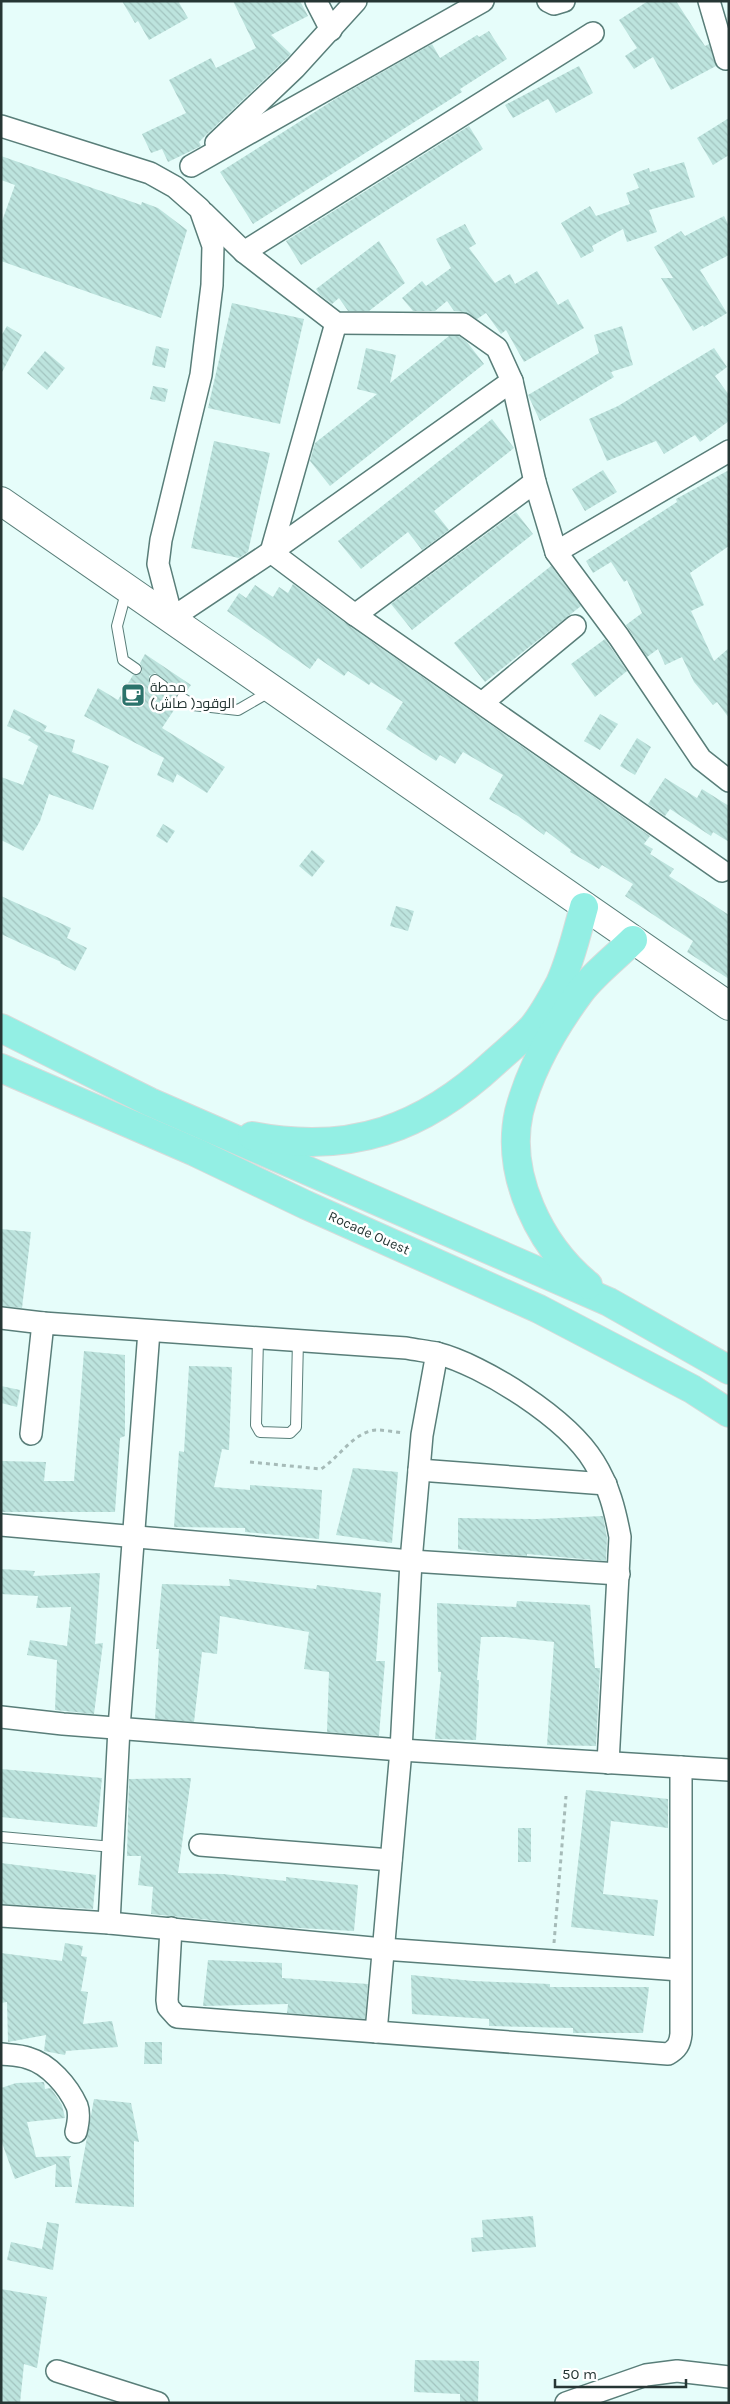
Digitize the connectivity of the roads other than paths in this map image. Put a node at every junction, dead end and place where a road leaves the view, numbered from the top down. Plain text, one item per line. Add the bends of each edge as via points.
1 (316, 1) edge
2 (356, 1) edge
3 (483, 1) edge
4 (548, 1) edge
5 (564, 1) edge
6 (709, 1) edge
7 (331, 30) junction
8 (593, 33) dead end
9 (726, 59) dead end
10 (1, 126) edge
11 (191, 166) junction
12 (174, 187) junction
13 (200, 209) junction
14 (244, 252) junction
15 (336, 323) junction
16 (512, 381) junction
17 (729, 451) edge
18 (535, 482) junction
19 (1, 501) edge
20 (271, 552) junction
21 (556, 552) junction
22 (127, 588) junction
23 (355, 615) junction
24 (172, 618) junction
25 (575, 626) dead end
26 (136, 669) dead end
27 (273, 690) junction
28 (182, 698) dead end
29 (482, 703) junction
30 (726, 776) edge
31 (722, 872) dead end
32 (584, 907) junction
33 (633, 940) junction
34 (667, 965) junction
35 (602, 971) junction
36 (729, 1006) edge
37 (1, 1028) edge
38 (1, 1068) edge
39 (1, 1090) edge
40 (210, 1127) junction
41 (177, 1144) junction
42 (608, 1302) junction
43 (1, 1318) edge
44 (43, 1323) junction
45 (149, 1331) junction
46 (258, 1338) junction
47 (298, 1340) junction
48 (437, 1353) junction
49 (729, 1370) edge
50 (729, 1413) edge
51 (31, 1434) dead end
52 (419, 1470) junction
53 (606, 1484) junction
54 (1, 1525) edge
55 (134, 1537) junction
56 (411, 1561) junction
57 (619, 1574) junction
58 (1, 1717) edge
59 (119, 1728) junction
60 (401, 1750) junction
61 (608, 1763) junction
62 (681, 1767) junction
63 (720, 1769) edge
64 (729, 1785) edge
65 (1, 1837) edge
66 (200, 1845) dead end
67 (113, 1847) junction
68 (391, 1860) junction
69 (1, 1916) edge
70 (109, 1922) junction
71 (170, 1928) junction
72 (383, 1949) junction
73 (680, 1970) junction
74 (376, 2032) junction
75 (1, 2054) edge
76 (76, 2132) dead end
77 (57, 2372) dead end
78 (729, 2377) edge
79 (158, 2403) edge
80 (566, 2403) edge

1 - 7 street
2 - 7 street
3 - 11 street
4 - 5 street via 554,4
6 - 9 street
7 - 11 street
8 - 14 street
10 - 12 street via 150,174
11 - 12 street
12 - 13 street
13 - 14 street
13 - 24 street via 213,246 212,285 201,374 158,564
14 - 15 street
15 - 16 street via 463,324 497,348
15 - 20 street
16 - 18 street
16 - 20 street
17 - 21 street
18 - 21 street
18 - 23 street
19 - 22 main road
20 - 23 street
20 - 24 street
21 - 30 street via 619,637 701,759
22 - 24 main road
22 - 26 lane via 117,626 123,660
23 - 29 street
24 - 27 main road
25 - 29 street
27 - 28 lane via 238,710 193,705
27 - 32 main road
29 - 31 street
32 - 33 main road
32 - 40 highway via 559,983 532,1028 471,1084 444,1104 415,1120 356,1139 324,1142 271,1140
33 - 34 main road
33 - 35 highway
34 - 35 main road via 626,964
34 - 36 main road
35 - 42 highway via 583,988 542,1052 519,1114 517,1141 521,1176 536,1221 564,1262
37 - 40 highway via 150,1102
38 - 41 highway, Rocade Ouest
39 - 41 highway
40 - 42 highway
41 - 50 highway, Rocade Ouest via 539,1309 692,1389
42 - 49 highway
43 - 44 street
44 - 45 street
44 - 51 street
45 - 46 street
45 - 55 street
46 - 47 street
46 - 47 lane via 256,1425 260,1432 290,1432 296,1427
47 - 48 street
48 - 52 street
48 - 53 street via 462,1362 535,1404 569,1433 593,1460
52 - 53 street
52 - 56 street
53 - 57 street via 615,1506 620,1537
54 - 55 street
55 - 56 street
55 - 59 street
56 - 57 street
56 - 60 street
57 - 61 street
58 - 59 street
59 - 60 street
59 - 67 street
60 - 61 street
60 - 68 street
61 - 62 street
62 - 63 street
62 - 73 street
63 - 64 street
65 - 67 lane
66 - 68 street
67 - 70 street
68 - 72 street
69 - 70 street
70 - 71 street
71 - 72 street
71 - 74 street via 167,2000 168,2007 177,2017
72 - 73 street
72 - 74 street
73 - 74 street via 680,2043 668,2054
75 - 76 street via 29,2058 47,2067 77,2107
77 - 79 street
78 - 80 street via 676,2371 646,2375

